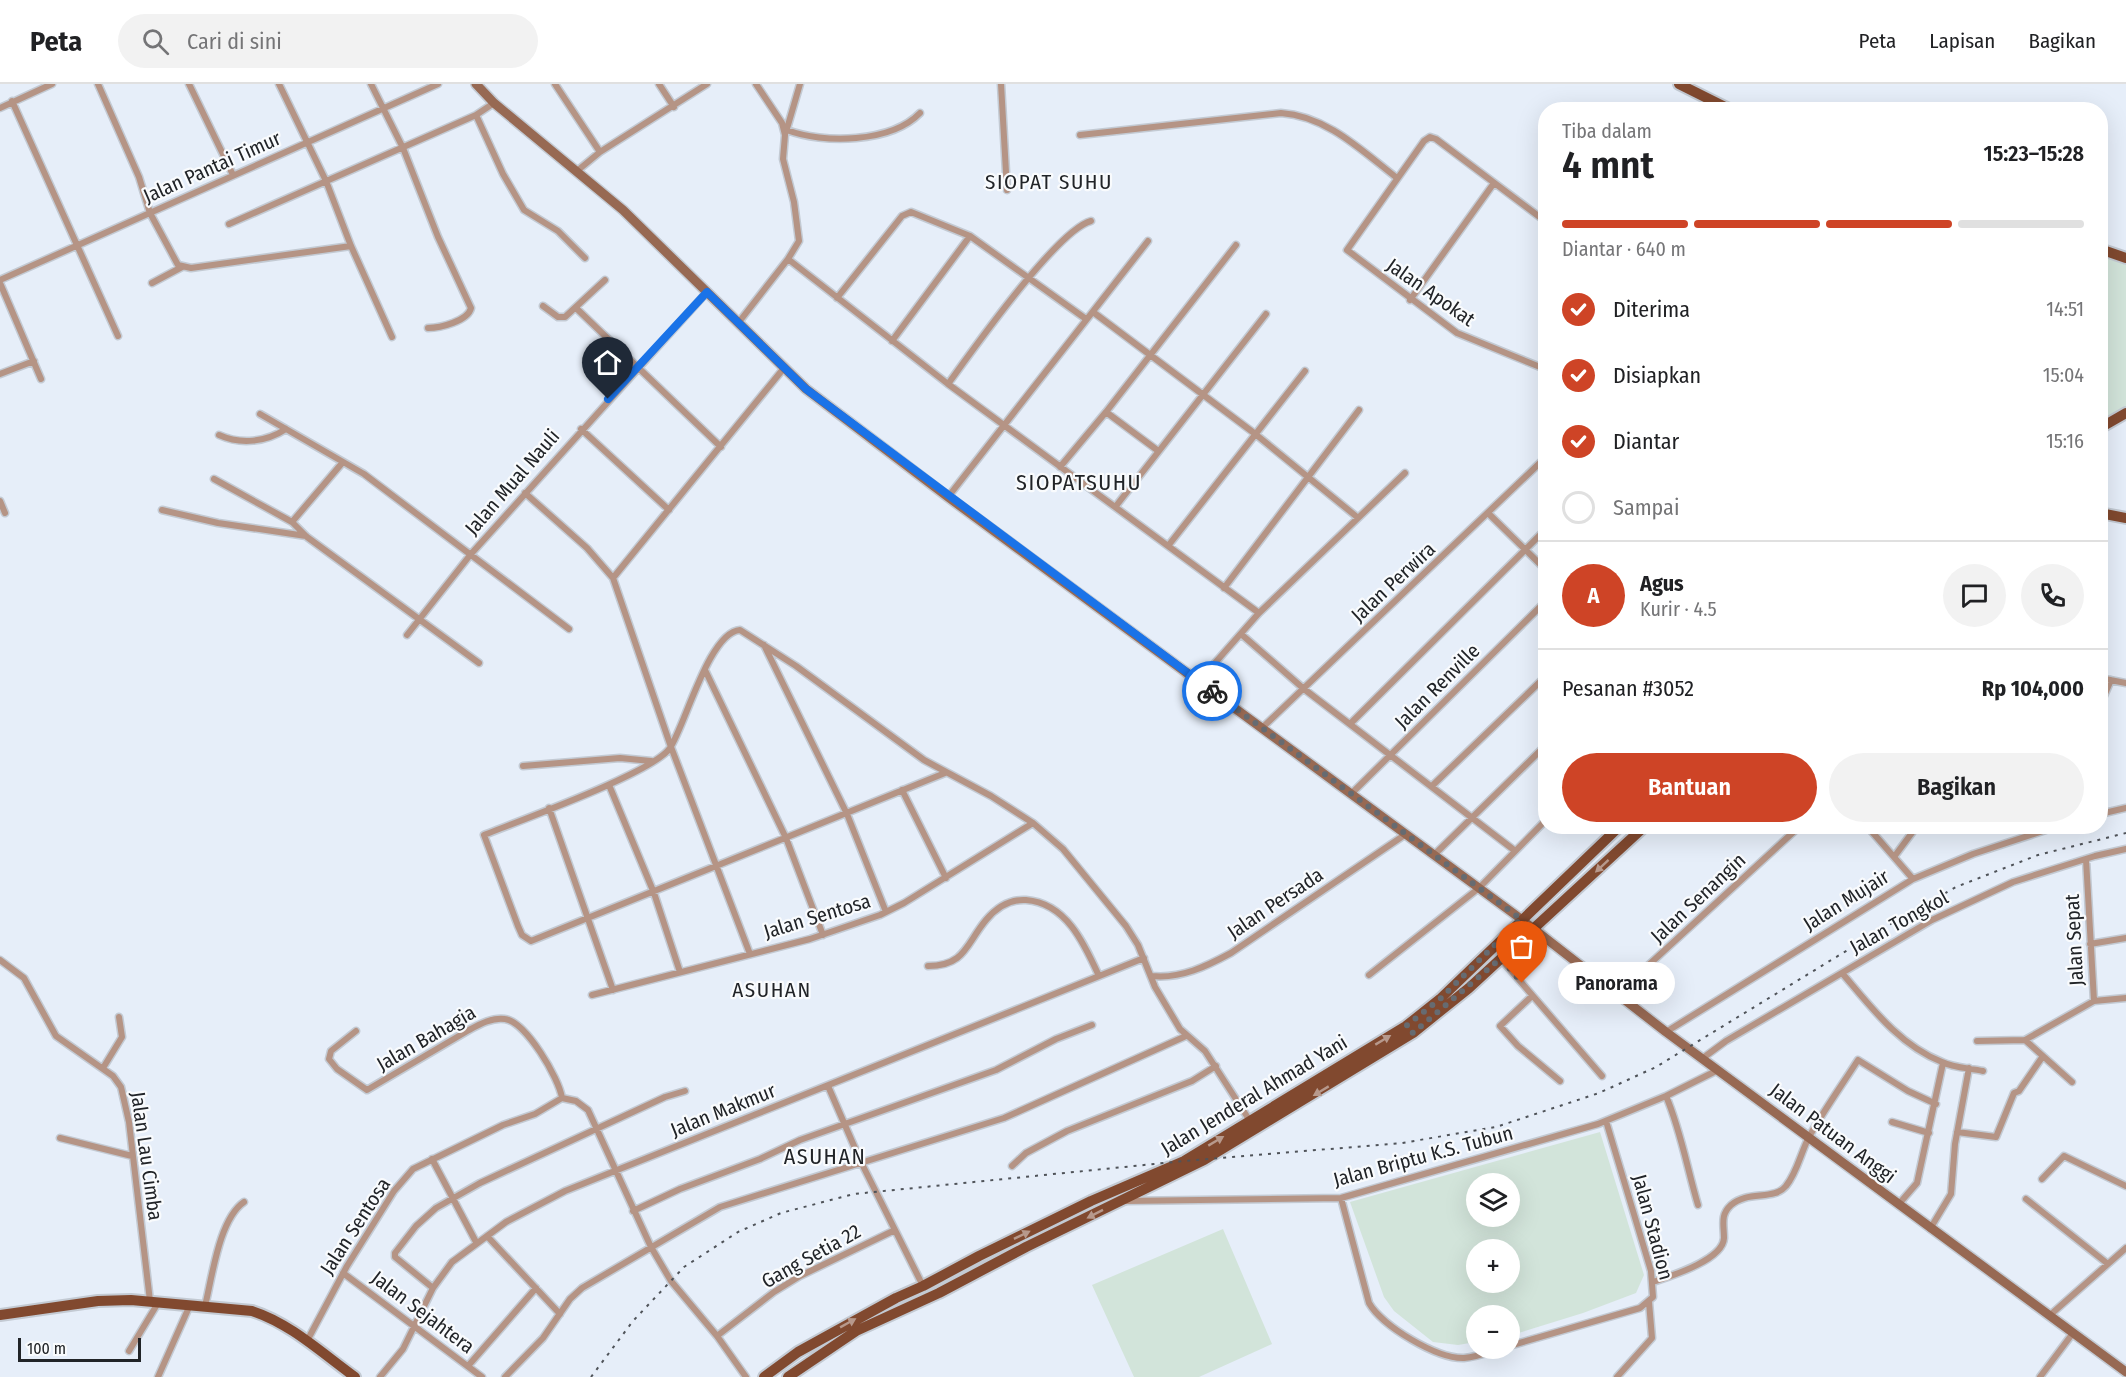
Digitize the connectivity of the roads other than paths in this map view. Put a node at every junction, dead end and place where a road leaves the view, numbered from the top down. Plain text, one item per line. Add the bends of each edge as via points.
1 (52, 84) edge
2 (98, 84) edge
3 (189, 84) edge
4 (279, 84) edge
5 (371, 84) edge
6 (438, 84) edge
7 (476, 84) edge
8 (555, 84) edge
9 (659, 84) edge
10 (707, 84) edge
11 (756, 84) edge
12 (800, 84) edge
13 (1001, 84) edge
14 (1679, 84) edge
15 (12, 100) junction
16 (1715, 102) edge
17 (494, 104) junction
18 (674, 107) junction
19 (0, 108) edge
20 (383, 109) junction
21 (920, 113) dead end
22 (476, 115) junction
23 (786, 132) junction
24 (1080, 135) dead end
25 (306, 142) junction
26 (403, 148) junction
27 (600, 152) junction
28 (577, 171) junction
29 (232, 175) junction
30 (1397, 178) junction
31 (326, 182) junction
32 (1494, 183) junction
33 (1007, 190) dead end
34 (150, 213) junction
35 (1538, 217) edge
36 (1091, 221) dead end
37 (229, 224) dead end
38 (970, 236) junction
39 (1148, 241) dead end
40 (1236, 245) dead end
41 (77, 246) junction
42 (351, 246) junction
43 (2108, 252) edge
44 (585, 258) dead end
45 (2126, 258) edge
46 (788, 259) junction
47 (182, 267) junction
48 (1031, 277) junction
49 (606, 280) dead end
50 (0, 282) edge
51 (152, 283) dead end
52 (707, 292) junction
53 (837, 298) junction
54 (1410, 300) junction
55 (543, 306) dead end
56 (576, 308) junction
57 (1093, 312) junction
58 (1266, 314) dead end
59 (1086, 320) junction
60 (739, 322) junction
61 (428, 328) dead end
62 (118, 336) dead end
63 (392, 337) dead end
64 (892, 341) junction
65 (1149, 356) junction
66 (34, 361) junction
67 (1538, 366) edge
68 (636, 368) junction
69 (784, 368) junction
70 (1305, 371) dead end
71 (0, 374) edge
72 (41, 379) dead end
73 (948, 384) junction
74 (1202, 395) junction
75 (1359, 410) dead end
76 (1107, 412) junction
77 (2126, 413) edge
78 (260, 414) dead end
79 (2108, 423) edge
80 (1003, 425) junction
81 (286, 429) junction
82 (580, 429) junction
83 (1254, 433) junction
84 (219, 435) dead end
85 (722, 447) junction
86 (1157, 450) junction
87 (343, 462) junction
88 (1538, 465) edge
89 (1060, 467) junction
90 (1405, 473) dead end
91 (1307, 475) junction
92 (213, 479) dead end
93 (525, 493) junction
94 (948, 497) junction
95 (0, 501) edge
96 (1116, 506) junction
97 (162, 510) dead end
98 (669, 510) junction
99 (5, 513) dead end
100 (1489, 514) junction
101 (2108, 515) edge
102 (1358, 517) junction
103 (2126, 518) edge
104 (292, 522) junction
105 (308, 537) junction
106 (1538, 537) edge
107 (1168, 546) junction
108 (1525, 549) junction
109 (471, 554) junction
110 (1538, 562) edge
111 (613, 578) junction
112 (1224, 588) junction
113 (1538, 609) edge
114 (1259, 613) junction
115 (421, 619) junction
116 (569, 629) dead end
117 (1241, 634) junction
118 (407, 635) dead end
119 (764, 645) junction
120 (479, 663) dead end
121 (705, 670) junction
122 (2108, 679) edge
123 (2111, 680) junction
124 (1199, 681) junction
125 (1538, 683) edge
126 (2126, 683) edge
127 (2108, 687) edge
128 (1304, 689) junction
129 (1350, 723) junction
130 (1262, 728) junction
131 (671, 747) junction
132 (1538, 753) edge
133 (1392, 754) junction
134 (652, 761) junction
135 (523, 766) dead end
136 (945, 773) junction
137 (609, 785) junction
138 (1433, 785) junction
139 (902, 790) junction
140 (1352, 794) junction
141 (549, 808) junction
142 (2126, 808) edge
143 (2108, 812) edge
144 (847, 814) junction
145 (1474, 817) junction
146 (1033, 823) junction
147 (1538, 827) edge
148 (1406, 834) junction
149 (1613, 834) edge
150 (1623, 834) edge
151 (1637, 834) edge
152 (1791, 834) edge
153 (1874, 834) edge
154 (1911, 834) edge
155 (2034, 834) edge
156 (786, 838) junction
157 (1629, 842) junction
158 (2126, 849) edge
159 (1514, 850) junction
160 (1434, 855) junction
161 (1894, 857) junction
162 (2086, 859) junction
163 (718, 867) junction
164 (946, 878) junction
165 (1913, 879) junction
166 (1479, 888) junction
167 (654, 893) junction
168 (886, 912) junction
169 (590, 919) junction
170 (1521, 919) junction
171 (1534, 929) junction
172 (823, 935) junction
173 (2126, 938) edge
174 (2090, 944) junction
175 (750, 954) junction
176 (1144, 958) junction
177 (1501, 958) junction
178 (0, 960) edge
179 (928, 966) dead end
180 (680, 972) junction
181 (1842, 973) junction
182 (1152, 975) junction
183 (1369, 975) dead end
184 (1099, 976) junction
185 (613, 990) junction
186 (1617, 994) junction
187 (592, 995) dead end
188 (1532, 996) junction
189 (2126, 998) edge
190 (2094, 1001) junction
191 (119, 1017) dead end
192 (1092, 1025) dead end
193 (1410, 1029) junction
194 (356, 1030) dead end
195 (1666, 1032) junction
196 (1186, 1036) junction
197 (2025, 1040) junction
198 (1977, 1041) dead end
199 (2043, 1056) junction
200 (1365, 1057) junction
201 (1703, 1058) junction
202 (1943, 1063) junction
203 (1216, 1066) junction
204 (103, 1068) junction
205 (1969, 1068) junction
206 (1718, 1070) junction
207 (1983, 1071) dead end
208 (1602, 1076) dead end
209 (1560, 1081) dead end
210 (2072, 1082) dead end
211 (828, 1086) junction
212 (685, 1091) dead end
213 (1666, 1096) junction
214 (562, 1098) junction
215 (1936, 1104) junction
216 (1606, 1121) junction
217 (1251, 1122) junction
218 (1892, 1122) dead end
219 (843, 1125) junction
220 (597, 1130) junction
221 (1957, 1132) junction
222 (1929, 1133) junction
223 (60, 1138) dead end
224 (1809, 1138) junction
225 (132, 1156) junction
226 (432, 1159) junction
227 (861, 1162) junction
228 (1012, 1166) dead end
229 (617, 1170) junction
230 (2042, 1179) dead end
231 (2126, 1186) edge
232 (1341, 1198) junction
233 (2026, 1199) dead end
234 (454, 1200) junction
235 (1120, 1201) junction
236 (244, 1202) dead end
237 (1698, 1205) dead end
238 (1898, 1205) junction
239 (633, 1211) junction
240 (1930, 1229) junction
241 (895, 1230) junction
242 (487, 1236) junction
243 (476, 1242) junction
244 (651, 1247) junction
245 (2126, 1248) edge
246 (2108, 1264) junction
247 (344, 1273) junction
248 (1653, 1282) junction
249 (923, 1286) junction
250 (433, 1288) junction
251 (536, 1288) junction
252 (896, 1298) junction
253 (154, 1302) junction
254 (1649, 1302) junction
255 (190, 1305) junction
256 (205, 1306) junction
257 (903, 1309) junction
258 (560, 1314) junction
259 (0, 1315) edge
260 (2049, 1316) junction
261 (414, 1326) junction
262 (2073, 1333) junction
263 (717, 1336) junction
264 (816, 1341) junction
265 (306, 1342) junction
266 (1520, 1343) edge
267 (129, 1351) dead end
268 (823, 1351) junction
269 (1466, 1356) edge
270 (468, 1366) junction
271 (2126, 1372) edge
272 (158, 1377) edge
273 (355, 1377) edge
274 (380, 1377) edge
275 (482, 1377) edge
276 (505, 1377) edge
277 (746, 1377) edge
278 (764, 1377) edge
279 (788, 1377) edge
280 (1617, 1377) edge
281 (2040, 1377) edge

1 - 15 street
2 - 34 street via 139,177
3 - 29 street
4 - 25 street
5 - 20 street
6 - 20 street, Jalan Pantai Timur
7 - 17 street, Jalan Patuan Anggi
8 - 27 street
9 - 18 street
10 - 18 street
11 - 23 street
12 - 23 street
13 - 33 street
14 - 16 main road
15 - 19 street
15 - 41 street
17 - 22 street
17 - 28 street, Jalan Patuan Anggi
18 - 27 street
20 - 25 street, Jalan Pantai Timur
20 - 26 street
21 - 23 street via 897,128 849,138 811,138
22 - 26 street
22 - 44 street via 524,210 558,231
23 - 46 street via 783,159 799,236 798,246
24 - 30 street via 1296,114 1338,132
25 - 29 street, Jalan Pantai Timur
25 - 31 street
26 - 31 street
26 - 61 street via 471,308 468,314 449,324
27 - 28 street
28 - 52 street, Jalan Patuan Anggi
29 - 34 street, Jalan Pantai Timur
30 - 32 street via 1430,137
30 - 54 street, Jalan Apokat via 1347,247 1349,254
31 - 37 street
31 - 42 street
32 - 35 street
32 - 54 street
34 - 41 street, Jalan Pantai Timur
34 - 47 street
36 - 48 street via 1071,231
38 - 48 street
38 - 53 street via 907,213
38 - 64 street
39 - 57 street
40 - 65 street
41 - 50 street, Jalan Pantai Timur
41 - 62 street
42 - 47 street
42 - 63 street
43 - 45 main road
46 - 53 street
46 - 60 street
47 - 51 street
48 - 59 street
48 - 73 street
49 - 56 street
50 - 66 street
52 - 60 street, Jalan Patuan Anggi
52 - 68 street, Jalan Mual Nauli
53 - 64 street
54 - 67 street, Jalan Apokat via 1473,342
55 - 56 street via 562,317
56 - 68 street
57 - 59 street
57 - 65 street
58 - 74 street
59 - 80 street
60 - 69 street, Jalan Patuan Anggi
64 - 73 street
65 - 74 street
65 - 76 street
66 - 71 street
66 - 72 street
68 - 82 street, Jalan Mual Nauli
68 - 85 street
69 - 85 street
69 - 94 street, Jalan Patuan Anggi
70 - 83 street
73 - 80 street
74 - 83 street
74 - 86 street
75 - 91 street
76 - 86 street
76 - 89 street
77 - 79 main road
78 - 81 street
80 - 89 street
80 - 94 street
81 - 84 street via 277,435 244,442
81 - 87 street
82 - 93 street, Jalan Mual Nauli
82 - 98 street
83 - 91 street
83 - 107 street
85 - 98 street
86 - 96 street
87 - 104 street
87 - 109 street
88 - 100 street, Jalan Perwira
89 - 96 street
90 - 102 street
91 - 102 street
91 - 112 street
92 - 104 street
93 - 109 street, Jalan Mual Nauli
93 - 111 street via 587,548
94 - 124 street, Jalan Patuan Anggi
95 - 99 street
96 - 107 street
97 - 105 street
98 - 111 street
100 - 108 street
100 - 128 street, Jalan Perwira
101 - 103 main road
102 - 114 street
104 - 105 street
105 - 115 street
106 - 108 street
107 - 112 street
108 - 110 street
108 - 129 street
109 - 115 street, Jalan Mual Nauli
109 - 116 street
111 - 131 street
112 - 114 street
113 - 133 street, Jalan Renville
114 - 117 street
115 - 118 street, Jalan Mual Nauli
115 - 120 street
117 - 124 street
117 - 128 street
119 - 121 street via 746,632 732,631
119 - 136 street
119 - 144 street
121 - 131 street
121 - 156 street
122 - 123 street
123 - 126 street
123 - 127 street
124 - 130 street, Jalan Patuan Anggi
125 - 138 street
128 - 129 street
128 - 130 street, Jalan Perwira
129 - 133 street
130 - 140 street, Jalan Patuan Anggi
131 - 134 street
131 - 163 street
132 - 145 street
133 - 138 street
133 - 140 street, Jalan Renville
134 - 135 street via 621,758
134 - 137 street
136 - 139 street
136 - 146 street
137 - 141 street
137 - 167 street
138 - 145 street
139 - 144 street
139 - 164 street
140 - 148 street, Jalan Patuan Anggi
141 - 169 street
141 - 169 street via 484,835 526,940
142 - 143 street
144 - 156 street
144 - 168 street
145 - 159 street
145 - 160 street
146 - 164 street, Jalan Sentosa
146 - 176 street via 1063,849 1116,912
147 - 159 street
148 - 160 street, Jalan Patuan Anggi
148 - 182 street, Jalan Persada via 1231,953 1171,977
149 - 170 main road, Jalan Jenderal Ahmad Yani
150 - 157 main road
151 - 157 main road, Jalan Jenderal Ahmad Yani
152 - 186 street, Jalan Senangin
153 - 161 street
154 - 161 street
155 - 165 street, Jalan Mujair
156 - 163 street
156 - 172 street
157 -> 171 main road, Jalan Jenderal Ahmad Yani
158 - 162 street, Jalan Tongkol
159 - 166 street
160 - 166 street, Jalan Patuan Anggi
161 - 165 street
162 - 174 street, Jalan Sepat
162 - 181 street, Jalan Tongkol via 2013,882 1932,920
163 - 167 street
163 - 175 street
164 - 168 street, Jalan Sentosa
165 - 195 street, Jalan Mujair
166 - 170 street, Jalan Patuan Anggi
166 - 183 street
167 - 169 street
167 - 180 street
168 - 172 street, Jalan Sentosa
169 - 185 street
170 - 171 street, Jalan Patuan Anggi
170 - 193 main road, Jalan Jenderal Ahmad Yani
171 - 177 main road, Jalan Jenderal Ahmad Yani
171 - 186 street, Jalan Patuan Anggi
172 - 175 street, Jalan Sentosa
173 - 174 street
174 - 190 street, Jalan Sepat
175 - 180 street, Jalan Sentosa
176 - 182 street
176 - 184 street, Jalan Makmur
177 - 188 street
177 - 193 main road, Jalan Jenderal Ahmad Yani
178 - 204 street, Jalan Lau Cimba via 24,978 56,1036
179 - 184 street via 943,966 957,960 986,919 1005,904 1036,901 1063,916 1088,951
180 - 185 street, Jalan Sentosa
181 - 201 street, Jalan Tongkol
181 - 202 street via 1884,1022 1915,1048
182 - 196 street via 1155,987
184 - 211 street, Jalan Makmur
185 - 187 street, Jalan Sentosa
186 - 195 street, Jalan Patuan Anggi
188 - 208 street
188 - 209 street via 1500,1026
189 - 190 street
190 - 197 street, Jalan Sepat
191 - 204 street via 122,1037
192 - 219 street via 996,1070
193 - 200 main road, Jalan Jenderal Ahmad Yani
194 - 214 street, Jalan Bahagia via 331,1050 329,1059 363,1090 371,1089 476,1026 506,1019 514,1022 543,1056 555,1074
195 - 201 street, Jalan Patuan Anggi
196 - 203 street via 1199,1044
196 - 227 street via 1026,1110
197 - 198 street, Jalan Sepat
197 - 199 street
199 - 210 street
199 - 221 street via 2014,1093 1996,1137
200 - 217 main road, Jalan Jenderal Ahmad Yani
200 -> 235 main road, Jalan Jenderal Ahmad Yani via 1204,1160
201 - 206 street, Jalan Patuan Anggi
202 - 205 street
202 - 215 street
203 - 217 street
203 - 228 street via 1191,1081 1067,1131 1026,1152
204 - 225 street, Jalan Lau Cimba via 121,1087
205 - 207 street
205 - 221 street
206 - 213 street, Jalan Briptu K.S. Tubun
206 - 224 street, Jalan Patuan Anggi
211 - 219 street
211 - 229 street, Jalan Makmur
212 - 220 street
213 - 216 street, Jalan Briptu K.S. Tubun
213 - 237 street via 1678,1126
214 - 220 street via 583,1105
214 - 226 street, Jalan Sentosa via 535,1114
215 - 222 street
215 - 224 street via 1858,1060
216 - 232 street, Jalan Briptu K.S. Tubun
216 - 248 street, Jalan Stadion
249 -> 217 main road, Jalan Jenderal Ahmad Yani via 1091,1201 1178,1164
218 - 222 street
219 - 227 street
219 - 239 street
220 - 229 street
220 - 234 street via 480,1183
221 - 240 street via 1951,1194
222 - 238 street via 1917,1183
223 - 225 street
224 - 238 street, Jalan Patuan Anggi
224 - 248 street via 1786,1187 1775,1194 1741,1198 1729,1206 1721,1223 1724,1238 1720,1249 1693,1268
225 - 253 street, Jalan Lau Cimba
226 - 234 street
226 - 247 street, Jalan Sentosa via 413,1169 394,1191
227 - 241 street
227 - 244 street via 720,1207
229 - 239 street
229 - 242 street, Jalan Makmur via 565,1191
230 - 231 street via 2064,1156
232 - 235 street, Jalan Briptu K.S. Tubun
232 - 269 street via 1369,1303 1377,1316 1420,1344 1453,1356
233 - 246 street
234 - 243 street
234 - 250 street via 436,1208 395,1253
235 -> 257 main road, Jalan Jenderal Ahmad Yani
236 - 256 street via 234,1212 217,1252
238 - 240 street, Jalan Patuan Anggi
239 - 244 street
240 - 260 street, Jalan Patuan Anggi
241 - 249 street
241 - 263 street, Gang Setia 22 via 800,1276
242 - 243 street, Jalan Makmur
242 - 251 street
243 - 250 street, Jalan Makmur via 452,1262
244 - 258 street via 582,1288
244 - 263 street via 671,1281
245 - 246 street
246 - 260 street
247 - 261 street, Jalan Sejahtera
247 - 265 street, Jalan Sentosa
248 - 254 street, Jalan Stadion
249 - 252 main road, Jalan Jenderal Ahmad Yani
250 - 261 street, Jalan Makmur
251 - 258 street
251 - 270 street
252 - 257 main road
264 -> 252 main road, Jalan Jenderal Ahmad Yani
253 - 255 main road
253 - 259 main road via 98,1301
253 - 267 street
254 - 266 street, Jalan Stadion via 1640,1308
254 - 280 street via 1652,1338
255 - 256 main road
255 - 272 street
256 - 265 main road via 267,1316
257 - 268 main road, Jalan Jenderal Ahmad Yani
258 - 276 street
260 - 262 street, Jalan Patuan Anggi
261 - 270 street, Jalan Sejahtera
261 - 274 street, Jalan Makmur
262 - 271 street, Jalan Patuan Anggi
262 - 281 street
263 - 277 street
264 - 268 main road
264 - 278 main road, Jalan Jenderal Ahmad Yani
265 - 273 main road
268 - 279 main road, Jalan Jenderal Ahmad Yani
270 - 275 street, Jalan Sejahtera

